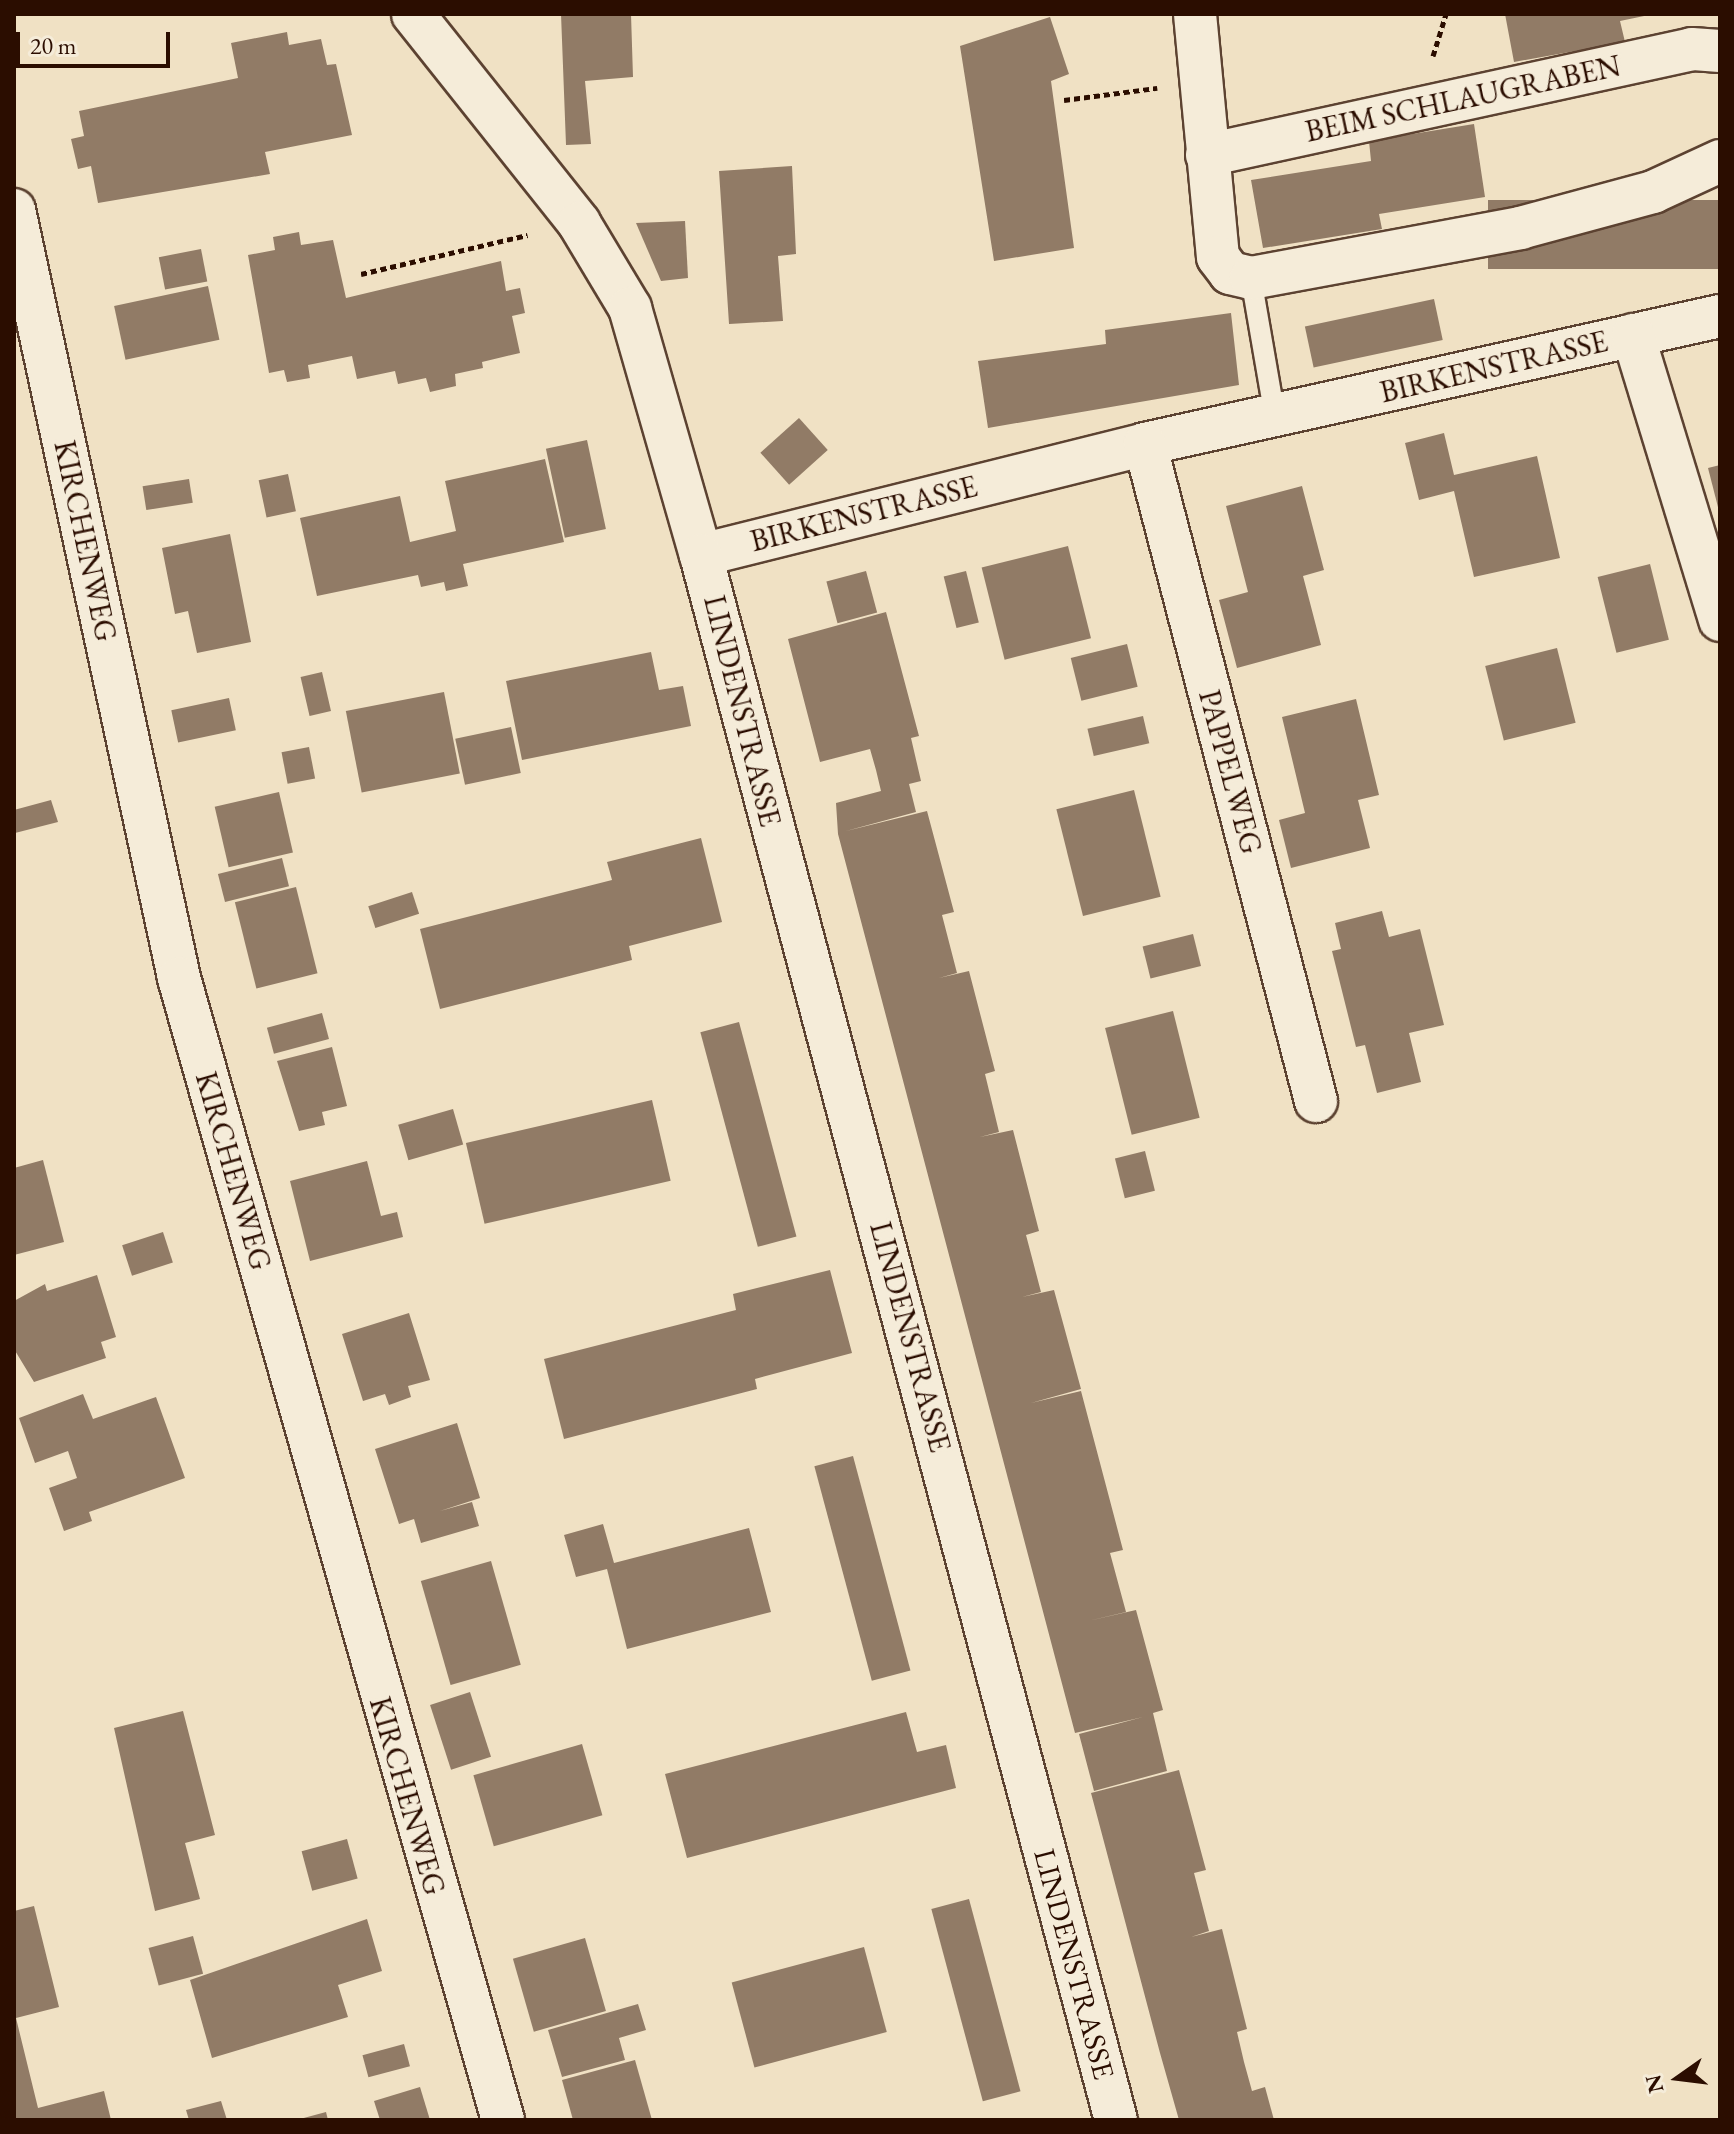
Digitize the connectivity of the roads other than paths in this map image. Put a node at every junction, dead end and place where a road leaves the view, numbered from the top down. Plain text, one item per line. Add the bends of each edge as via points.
1 (413, 14) edge
2 (1195, 14) edge
3 (1720, 51) edge
4 (1207, 155) junction
5 (1720, 161) edge
6 (14, 210) edge
7 (1241, 275) junction
8 (1720, 316) edge
9 (1633, 335) junction
10 (1275, 417) junction
11 (1145, 444) junction
12 (701, 555) junction
13 (1720, 620) edge
14 (1316, 1101) dead end
15 (503, 2120) edge
16 (1116, 2120) edge

1 - 12 street via 579,223 630,308
2 - 4 street
3 - 4 street, BEIM SCHLAUGRABEN via 1692,49
4 - 7 street via 1218,257
5 - 7 street via 1653,192 1520,228
6 - 15 street, KIRCHENWEG via 179,978
7 - 10 lane
8 - 9 street, BIRKENSTRASSE
9 - 10 street, BIRKENSTRASSE
9 - 13 street, BIRKENSTRASSE
10 - 11 street, BIRKENSTRASSE
11 - 12 street, BIRKENSTRASSE
11 - 14 street, PAPPELWEG
12 - 16 street, LINDENSTRASSE

